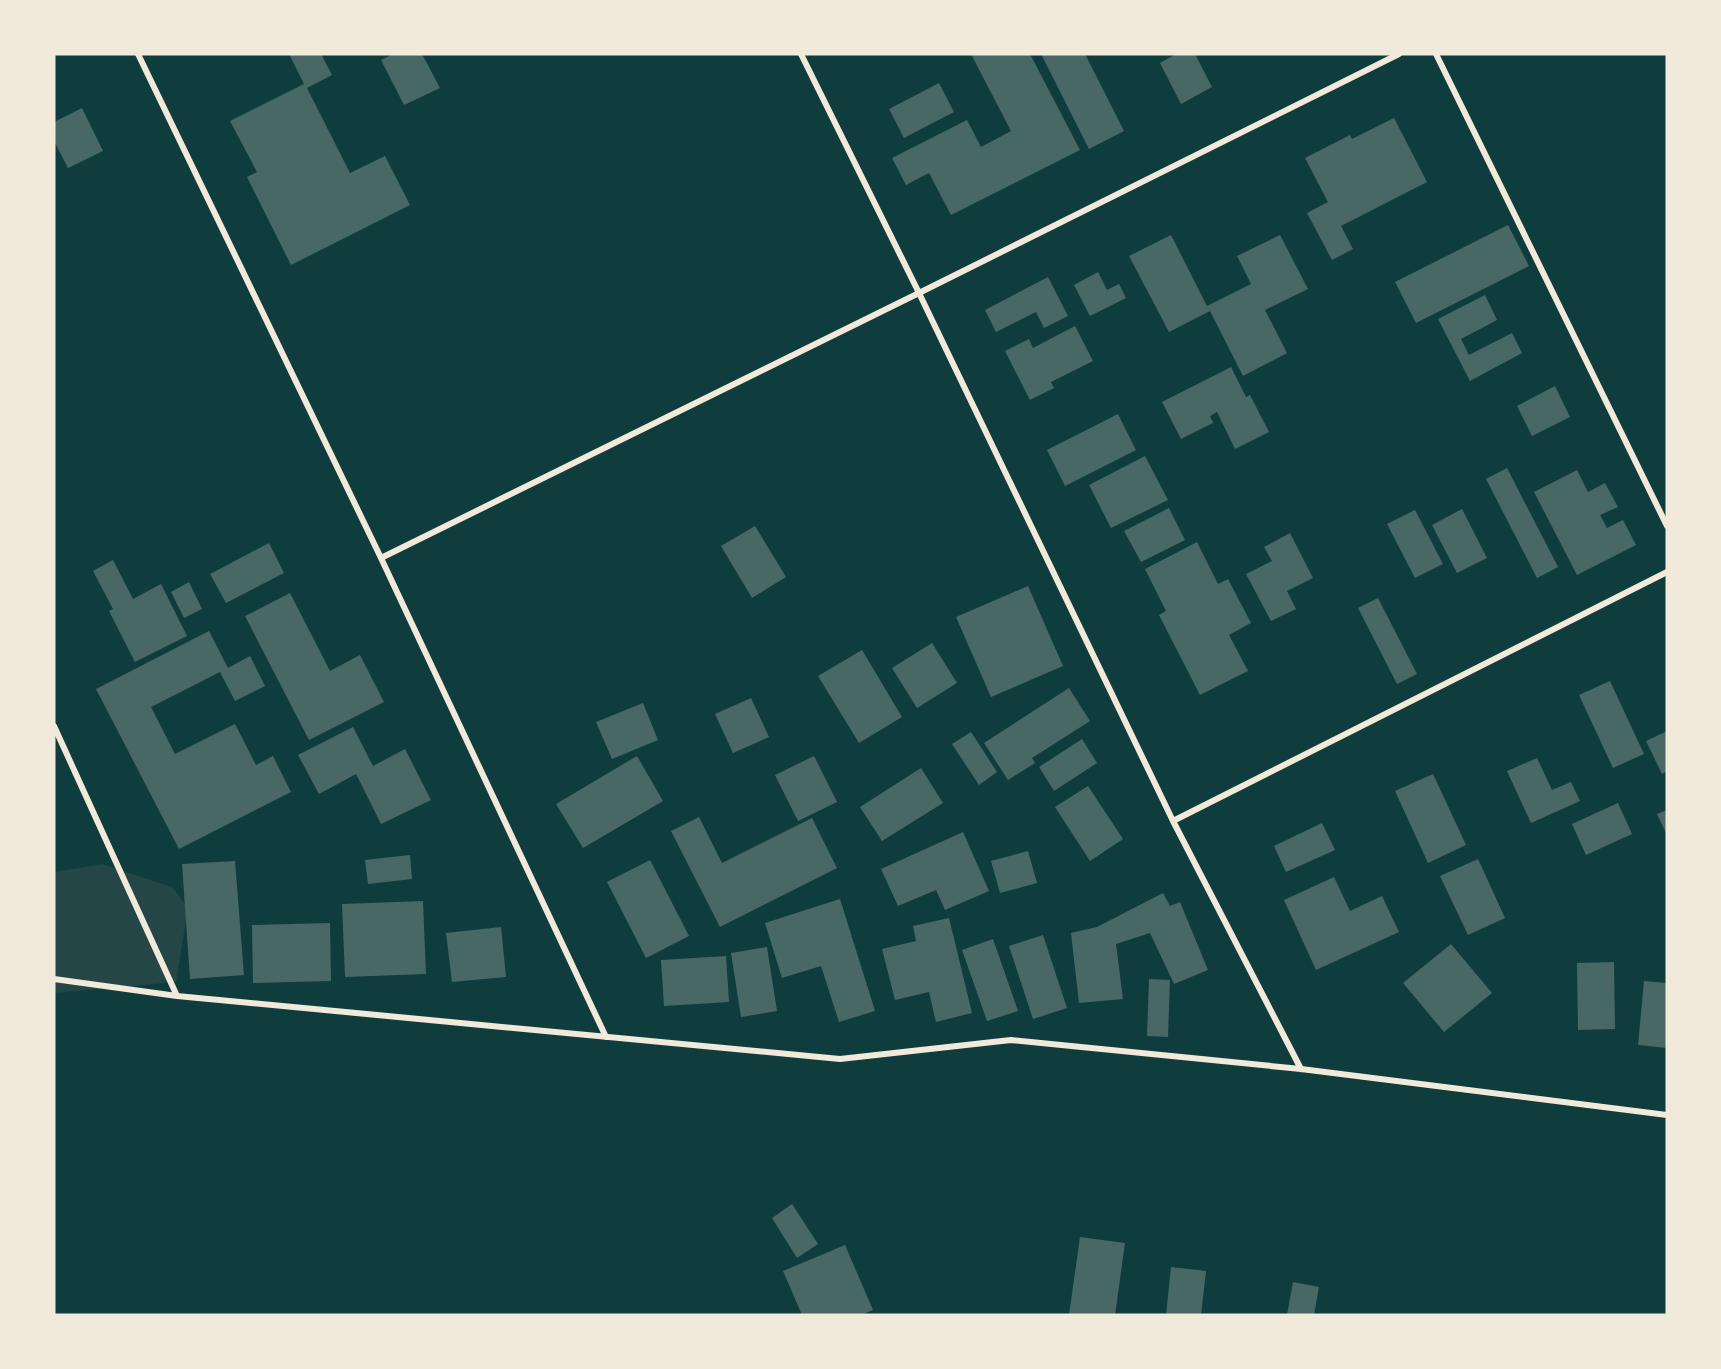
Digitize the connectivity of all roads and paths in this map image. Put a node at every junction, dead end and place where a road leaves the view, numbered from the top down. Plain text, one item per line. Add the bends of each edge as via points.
1 (138, 54) edge
2 (801, 54) edge
3 (1399, 54) edge
4 (1436, 54) edge
5 (919, 293) junction
6 (1667, 526) edge
7 (381, 558) junction
8 (1667, 572) edge
9 (54, 726) edge
10 (1173, 821) junction
11 (54, 979) edge
12 (177, 996) junction
13 (606, 1037) junction
14 (1302, 1069) junction
15 (1667, 1115) edge

1 - 7 street
2 - 5 street
3 - 5 street
4 - 6 street
5 - 7 street
5 - 10 street
7 - 13 street
8 - 10 street
9 - 12 street
10 - 14 street
11 - 12 street
12 - 13 street
13 - 14 street via 840,1059 1011,1040
14 - 15 street

